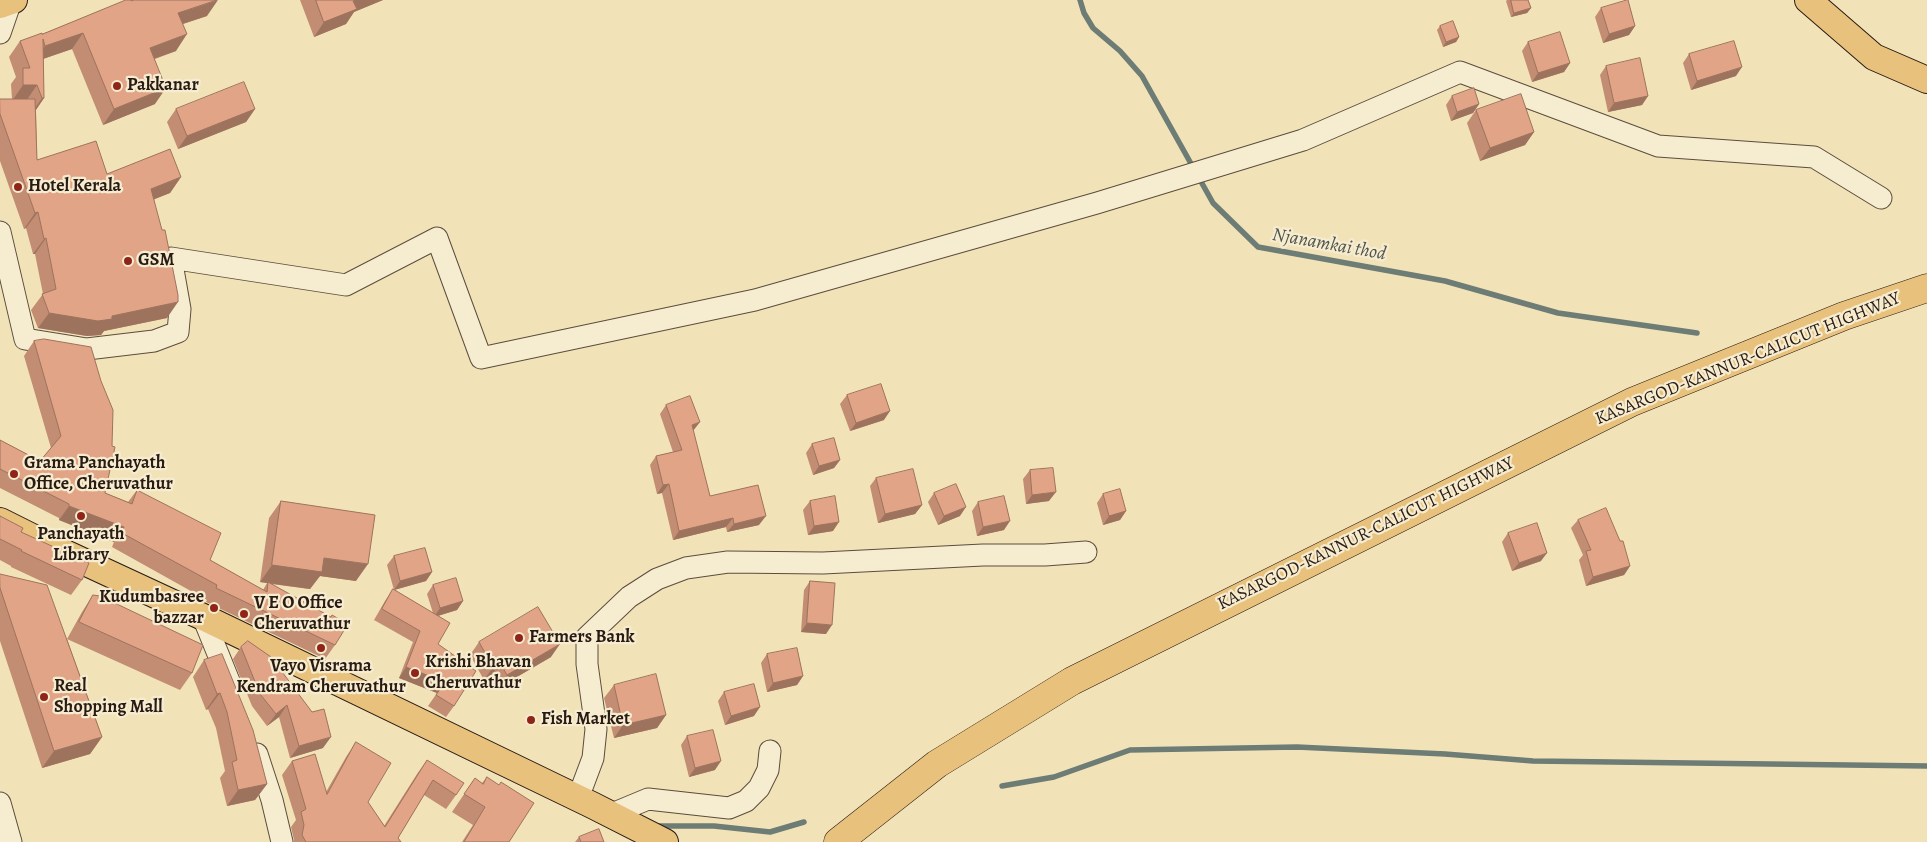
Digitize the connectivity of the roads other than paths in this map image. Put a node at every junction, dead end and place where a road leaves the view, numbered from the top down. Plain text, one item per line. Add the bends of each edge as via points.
1 (1808, 0) edge
2 (8, 2) edge
3 (0, 33) edge
4 (1927, 80) edge
5 (1881, 198) dead end
6 (0, 232) edge
7 (1927, 288) edge
8 (0, 521) edge
9 (1086, 552) dead end
10 (203, 617) junction
11 (235, 697) edge
12 (250, 733) edge
13 (770, 751) dead end
14 (578, 798) junction
15 (0, 803) edge
16 (615, 816) junction
17 (660, 839) edge
18 (11, 842) edge
19 (282, 842) edge
20 (838, 842) edge

1 - 4 main road via 1874,56
2 - 3 street
5 - 6 street via 1814,157 1658,146 1460,72 1304,140 1097,203 755,300 481,358 437,238 346,284 171,258 180,309 178,332 154,341 88,350 25,339
7 - 20 highway, KASARGOD-KANNUR-CALICUT HIGHWAY via 1844,316 1632,402 1072,681 937,764
8 - 10 main road
9 - 14 street via 823,563 728,562 686,568 657,579 628,597 587,637 587,664 596,729 592,758
10 - 11 street
10 - 14 main road
12 - 19 street
13 - 16 street via 768,770 759,788 746,801 729,808 648,799
14 - 16 main road
15 - 18 street
16 - 17 main road

